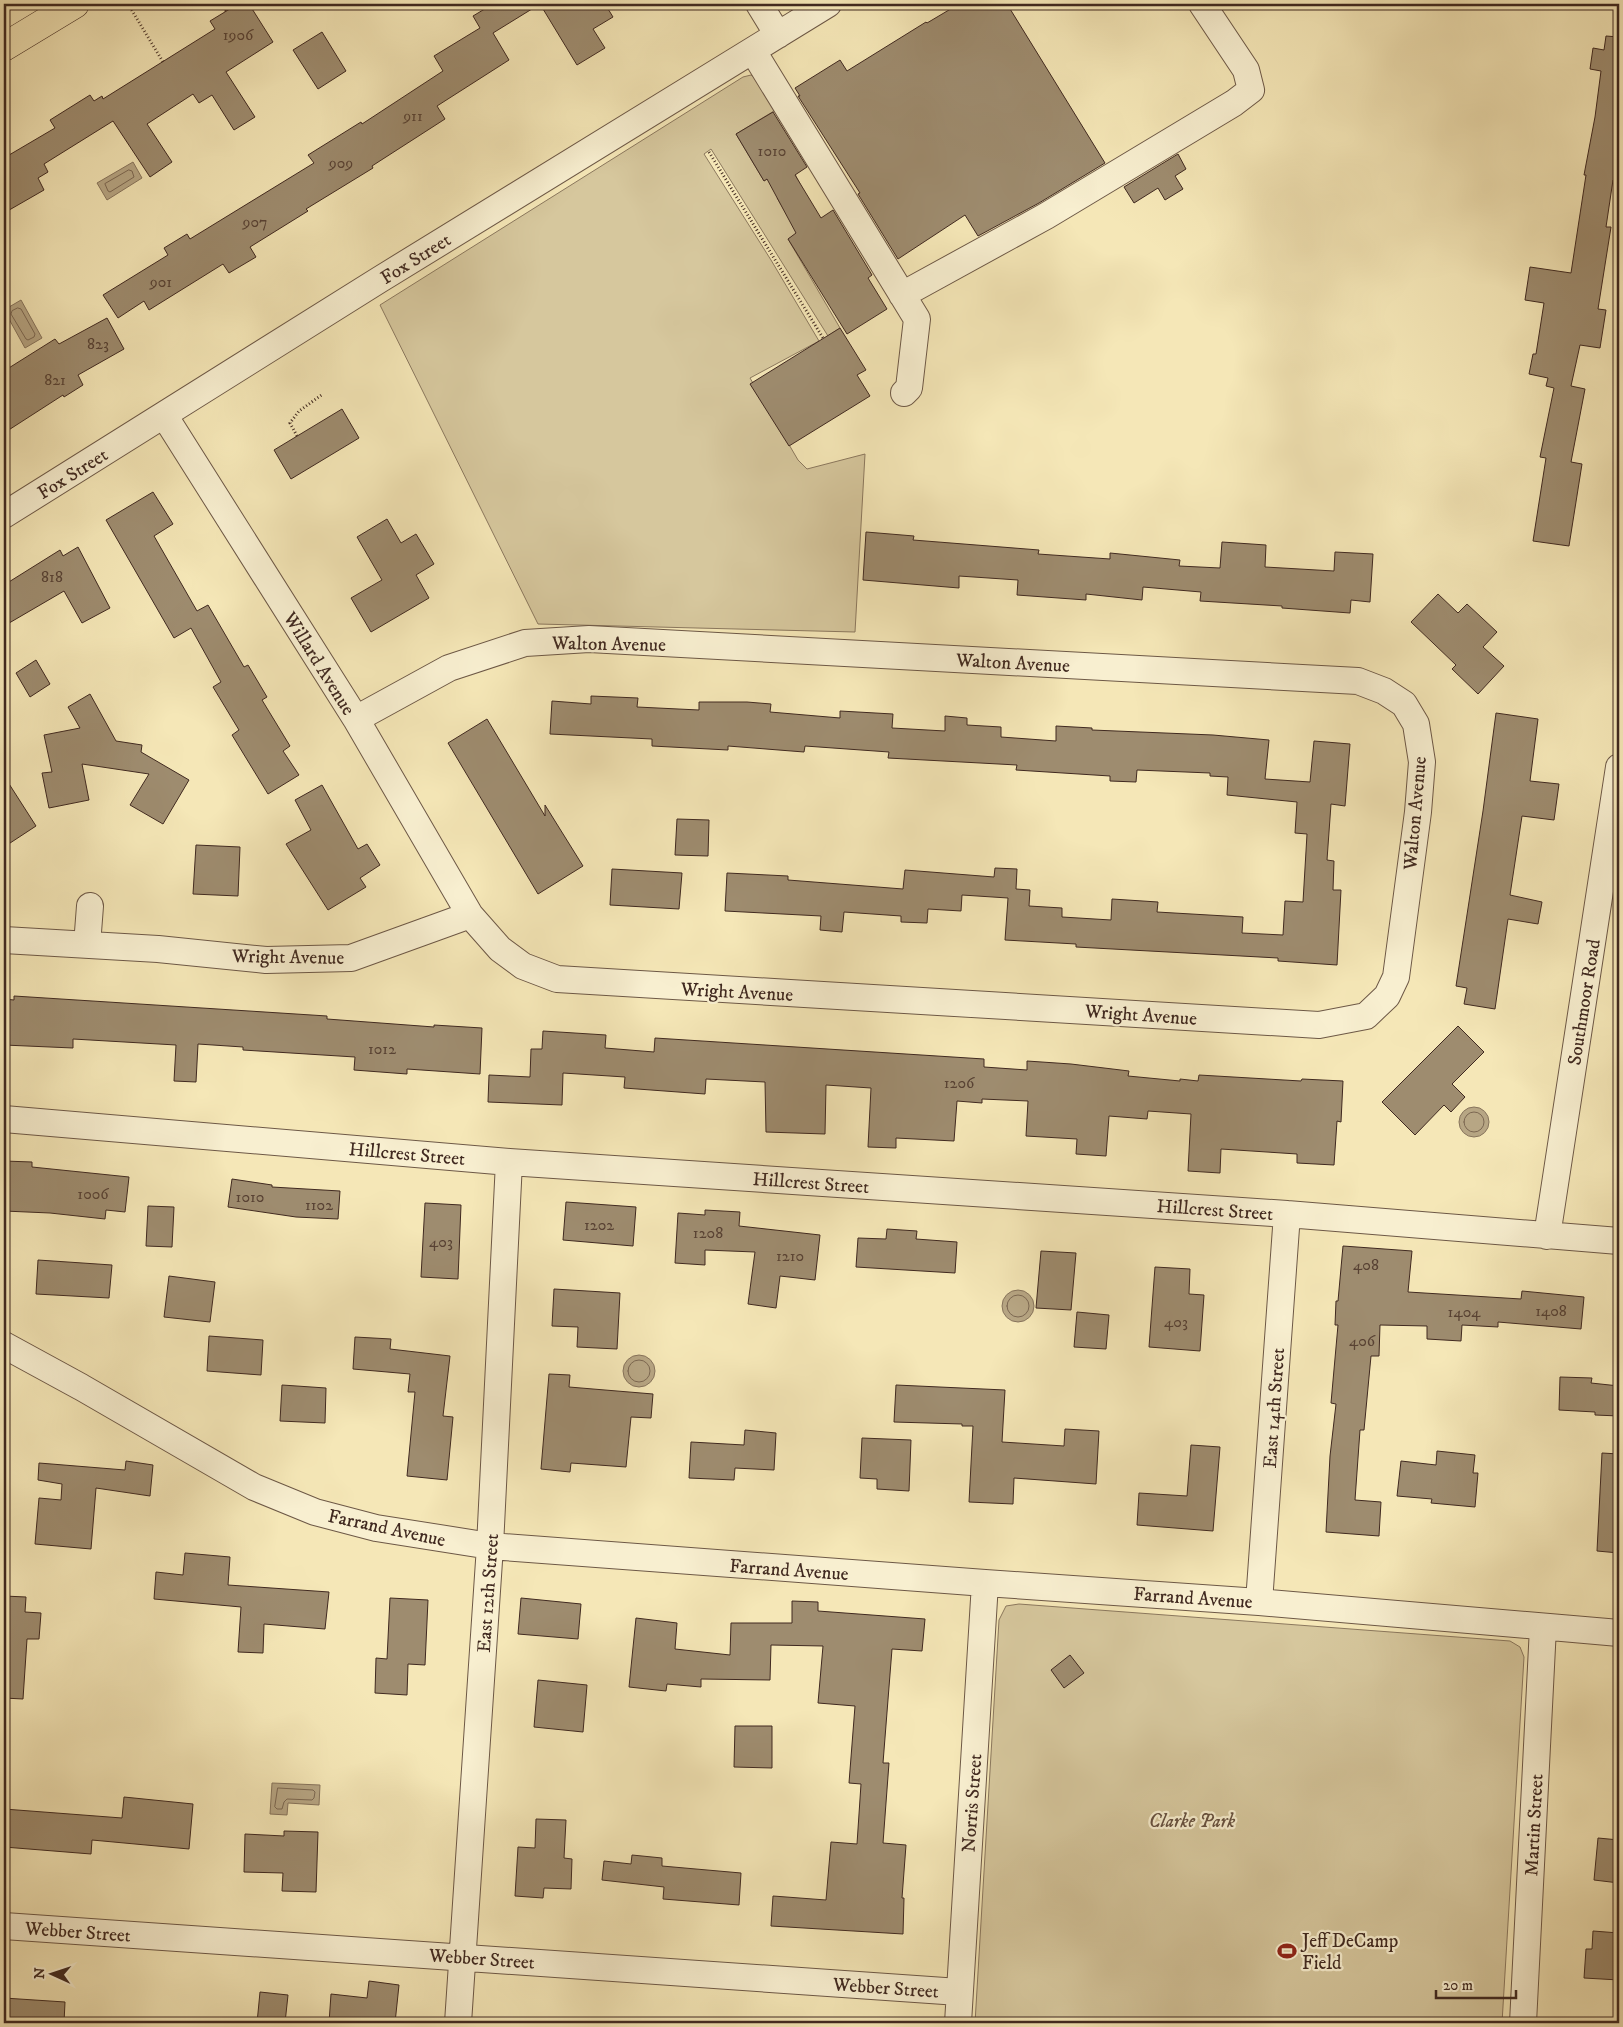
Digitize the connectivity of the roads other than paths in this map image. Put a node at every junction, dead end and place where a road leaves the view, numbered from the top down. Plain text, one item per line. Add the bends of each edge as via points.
1 (75, 4) edge
2 (759, 4) edge
3 (828, 4) edge
4 (1202, 4) edge
5 (778, 35) junction
6 (4, 47) edge
7 (753, 51) junction
8 (902, 295) junction
9 (904, 393) dead end
10 (164, 415) junction
11 (4, 515) edge
12 (356, 719) junction
13 (1619, 767) edge
14 (90, 906) dead end
15 (470, 915) junction
16 (4, 940) edge
17 (87, 945) junction
18 (1396, 977) joint
19 (4, 1119) edge
20 (509, 1162) junction
21 (1288, 1214) junction
22 (1547, 1236) junction
23 (1619, 1241) edge
24 (4, 1345) edge
25 (490, 1546) junction
26 (985, 1583) junction
27 (1259, 1602) junction
28 (1543, 1627) junction
29 (1619, 1633) edge
30 (4, 1926) edge
31 (462, 1957) junction
32 (960, 1992) junction
33 (458, 2023) edge
34 (958, 2023) edge
35 (1523, 2023) edge

1 - 6 main road
2 - 5 street
3 - 5 street, Fox Street
4 - 8 street via 1246,70 1251,90 1046,216
5 - 7 street, Fox Street
7 - 8 street
7 - 10 street, Fox Street
8 - 9 street via 917,319 910,388
10 - 11 street, Fox Street
10 - 12 street, Willard Avenue
12 - 15 street, Willard Avenue
12 - 18 street, Walton Avenue via 449,668 525,643 589,639 1358,681 1384,691 1404,704 1416,724 1422,762
13 - 22 street, Southmoor Road
14 - 17 street
15 - 17 street, Wright Avenue via 351,958 266,960
15 - 18 street, Wright Avenue via 500,948 523,966 557,980 640,986 1319,1025 1366,1016 1386,996
16 - 17 street, Wright Avenue
19 - 20 street, Hillcrest Street
20 - 21 street, Hillcrest Street
20 - 25 street, East 12th Street
21 - 22 street, Hillcrest Street
21 - 27 street, East 14th Street
22 - 23 street, Hillcrest Street
24 - 25 street, Farrand Avenue via 254,1488 315,1512 376,1528
25 - 26 street, Farrand Avenue
25 - 31 street, East 12th Street
26 - 27 street, Farrand Avenue
26 - 32 street, Norris Street
27 - 28 street, Farrand Avenue
28 - 29 street, Farrand Avenue
28 - 35 street, Martin Street
30 - 31 street, Webber Street
31 - 32 street, Webber Street
31 - 33 street, East 12th Street
32 - 34 street, Norris Street

